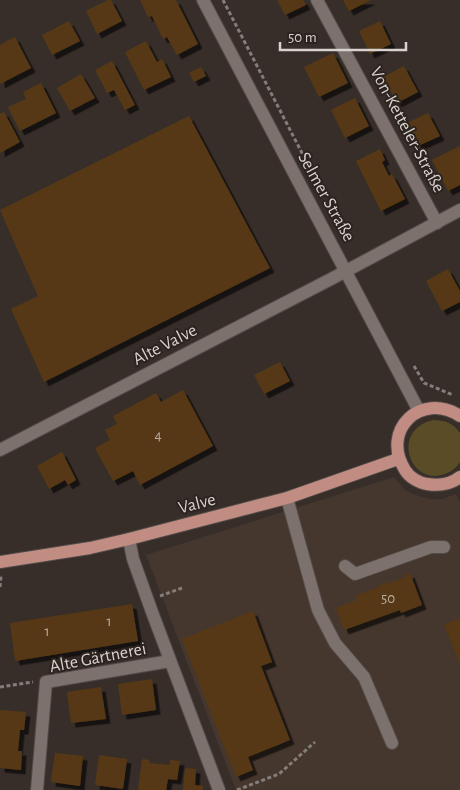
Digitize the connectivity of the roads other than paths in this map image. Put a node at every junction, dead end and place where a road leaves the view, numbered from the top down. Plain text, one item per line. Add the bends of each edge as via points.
1 (203, 0) edge
2 (318, 0) edge
3 (460, 210) edge
4 (437, 223) junction
5 (346, 271) junction
6 (419, 411) junction
7 (460, 416) edge
8 (0, 450) edge
9 (398, 460) junction
10 (458, 483) edge
11 (287, 498) junction
12 (129, 540) junction
13 (444, 547) dead end
14 (0, 562) edge
15 (345, 566) dead end
16 (170, 661) junction
17 (392, 743) dead end
18 (37, 790) edge
19 (219, 790) edge

1 - 5 street, Selmer Straße
2 - 4 street, Von-Ketteler-Straße
3 - 4 street, Alte Valve
4 - 5 street, Alte Valve
5 - 6 street, Selmer Straße
5 - 8 street, Alte Valve
6 - 7 main road via 435,407
6 - 9 main road via 400,431 396,445
9 - 10 main road via 407,474 422,484
9 - 11 main road, Valve
11 - 12 main road, Valve
11 - 17 street via 318,610 335,643 364,677
12 - 14 main road, Valve
12 - 16 street, Alte Gärtnerei
13 - 15 street via 424,549 355,574
16 - 18 street, Alte Gärtnerei via 46,682
16 - 19 street, Alte Gärtnerei

